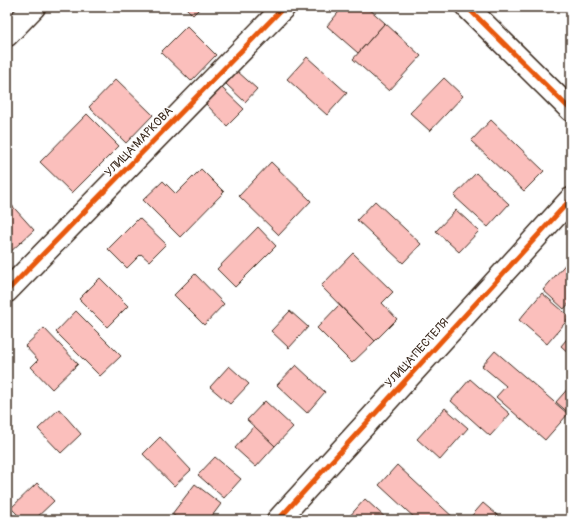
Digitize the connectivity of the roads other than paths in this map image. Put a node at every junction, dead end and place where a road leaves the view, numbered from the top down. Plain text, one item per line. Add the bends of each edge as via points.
1 (34, 7) edge
2 (284, 7) edge
3 (467, 7) edge
4 (7, 35) edge
5 (571, 110) edge
6 (571, 198) edge
7 (7, 291) edge
8 (278, 520) edge

1 - 4 street
2 - 7 street, УЛИЦА МАРКОВА
3 - 5 street
6 - 8 street, УЛИЦА ПЕСТЕЛЯ

